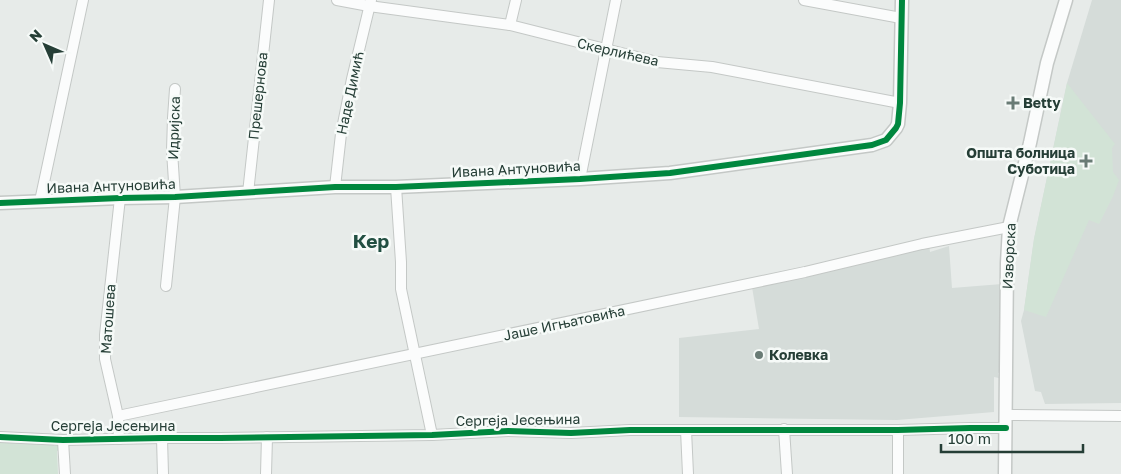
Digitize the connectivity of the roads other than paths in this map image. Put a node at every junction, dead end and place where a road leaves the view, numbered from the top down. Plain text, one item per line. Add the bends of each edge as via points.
1 (84, 0) edge
2 (269, 0) edge
3 (337, 0) edge
4 (516, 0) edge
5 (616, 0) edge
6 (804, 0) edge
7 (902, 0) edge
8 (1066, 0) edge
9 (370, 3) edge
10 (901, 18) junction
11 (510, 25) junction
12 (606, 49) junction
13 (175, 89) dead end
14 (900, 103) junction
15 (580, 179) junction
16 (335, 187) junction
17 (396, 187) junction
18 (248, 193) junction
19 (174, 197) junction
20 (120, 198) junction
21 (40, 201) junction
22 (0, 202) edge
23 (1009, 227) junction
24 (166, 286) dead end
25 (415, 354) junction
26 (118, 416) junction
27 (1121, 416) edge
28 (1006, 422) junction
29 (784, 429) junction
30 (686, 430) junction
31 (898, 430) junction
32 (432, 435) junction
33 (0, 437) edge
34 (267, 437) junction
35 (119, 438) junction
36 (162, 438) junction
37 (63, 440) junction
38 (65, 474) edge
39 (163, 474) edge
40 (266, 474) edge
41 (688, 474) edge
42 (786, 474) edge
43 (898, 474) edge
44 (1005, 474) edge

1 - 21 street
2 - 18 street, Прешернова
3 - 9 street, Скерлићева
4 - 11 street
5 - 12 street
6 - 10 street
7 - 10 street, Ивана Антуновића
8 - 23 street, Изворска via 1047,62
9 - 11 street, Скерлићева
9 - 16 street, Наде Димић via 341,134
10 - 14 street, Ивана Антуновића
11 - 12 street, Скерлићева
12 - 14 street, Скерлићева via 657,62 712,67
12 - 15 street
13 - 19 street, Идријска
14 - 15 street, Ивана Антуновића via 896,128 886,140 872,145 670,172
15 - 17 street, Ивана Антуновића
16 - 17 street, Ивана Антуновића
16 - 18 street, Ивана Антуновића
17 - 25 street via 401,290
18 - 19 street, Ивана Антуновића
19 - 20 street, Ивана Антуновића
19 - 24 street, Идријска
20 - 21 street, Ивана Антуновића
20 - 26 street, Матошева via 105,343 105,359
21 - 22 street, Ивана Антуновића
23 - 25 street, Јаше Игњатовића
23 - 28 street, Изворска
25 - 26 street, Јаше Игњатовића
25 - 32 street
26 - 35 street, Матошева
27 - 28 street, Сергеја Јесењина
28 - 31 street, Сергеја Јесењина via 970,428
28 - 44 street, Изворска
29 - 30 street, Сергеја Јесењина
29 - 31 street, Сергеја Јесењина
29 - 42 street
30 - 32 street, Сергеја Јесењина via 508,431
30 - 41 street
31 - 43 street
32 - 34 street, Сергеја Јесењина
33 - 37 street, Сергеја Јесењина
34 - 36 street, Сергеја Јесењина
34 - 40 street
35 - 36 street, Сергеја Јесењина
35 - 37 street, Сергеја Јесењина
36 - 39 street
37 - 38 street

